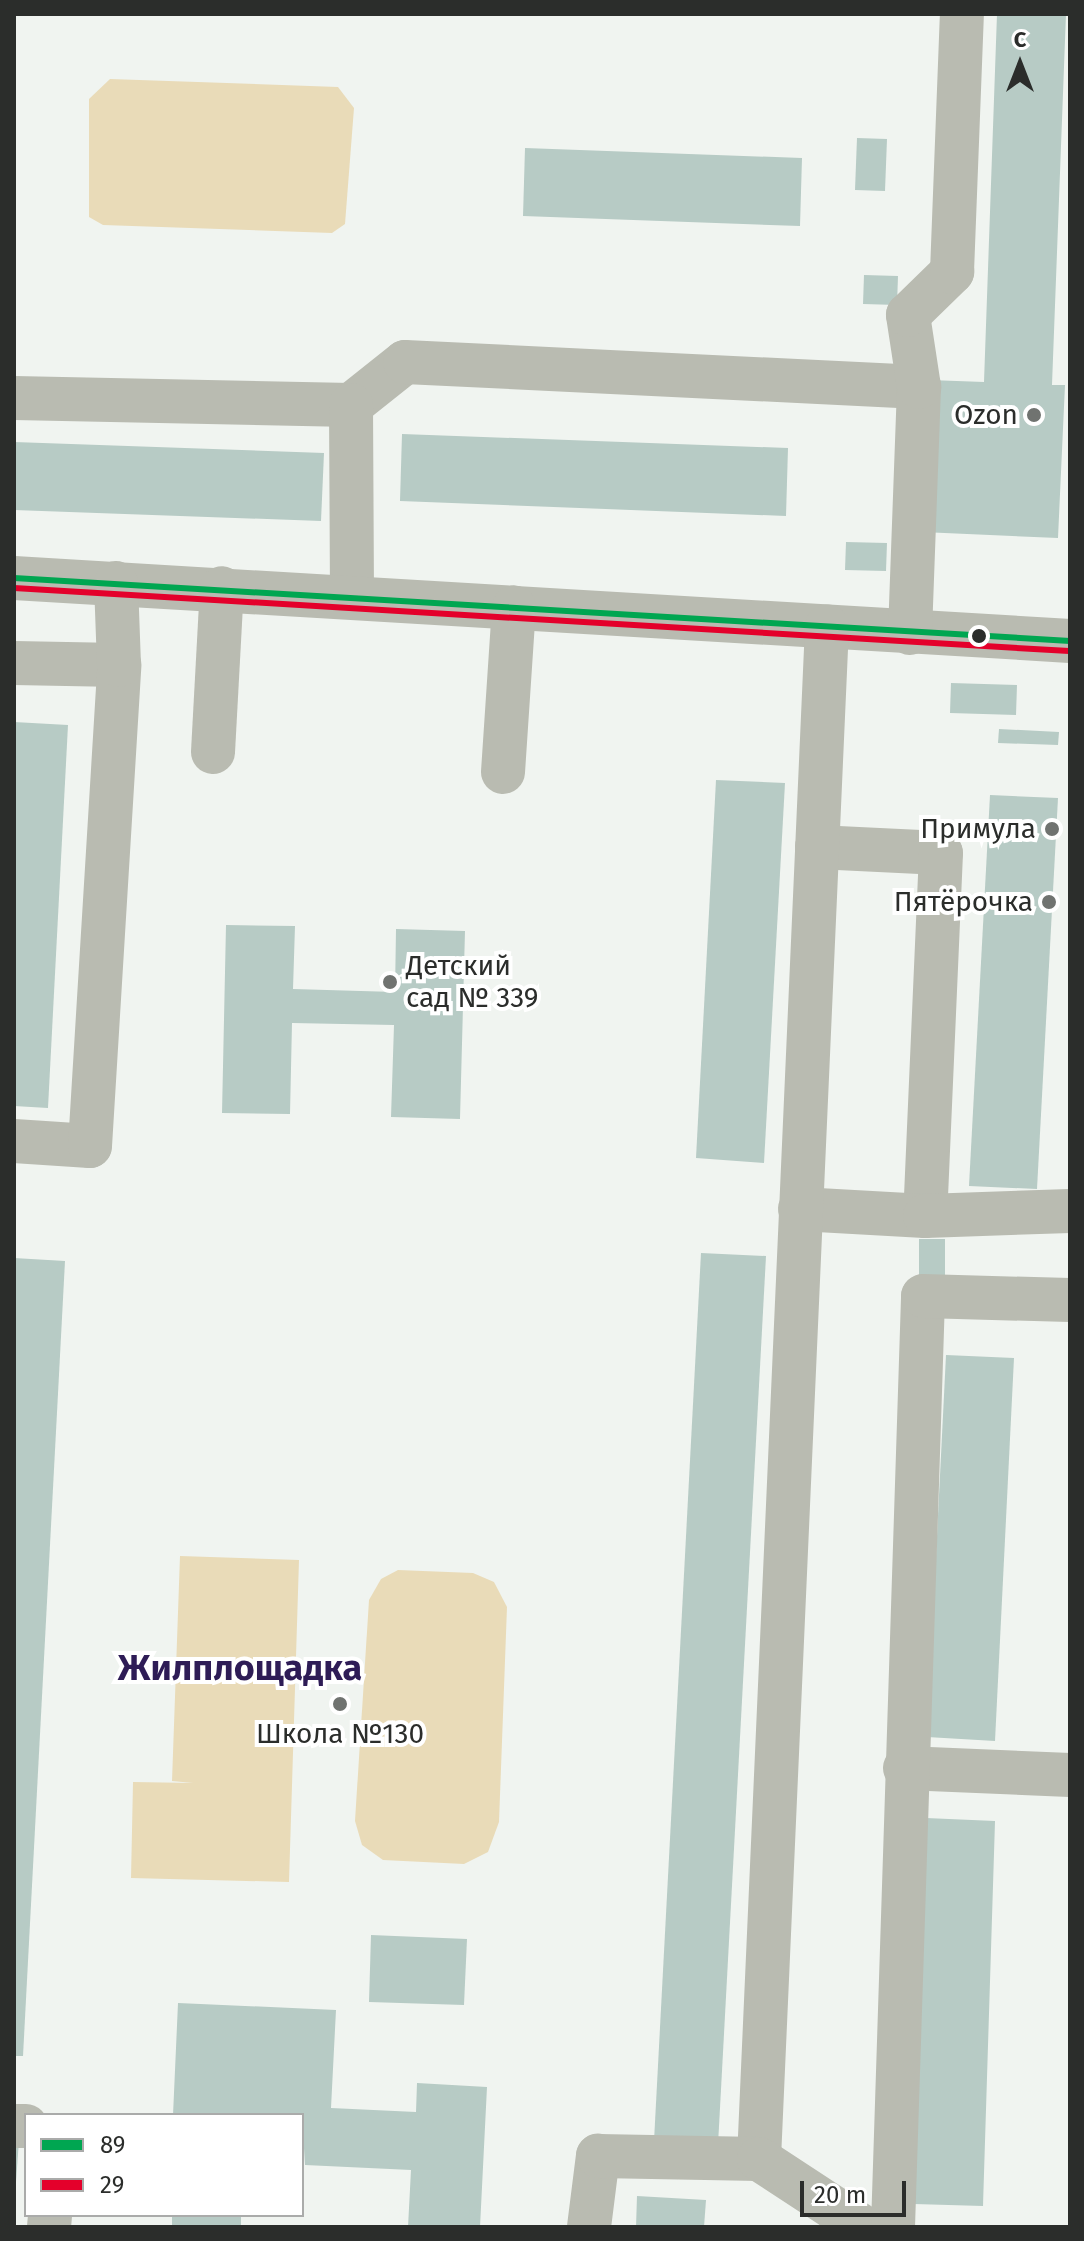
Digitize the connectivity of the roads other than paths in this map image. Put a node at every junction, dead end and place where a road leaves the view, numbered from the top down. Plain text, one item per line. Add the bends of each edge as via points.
1 (962, 14) edge
2 (919, 387) junction
3 (14, 398) edge
4 (351, 405) junction
5 (14, 578) edge
6 (116, 583) junction
7 (222, 588) junction
8 (352, 596) junction
9 (514, 607) junction
10 (827, 627) junction
11 (910, 633) junction
12 (1070, 641) edge
13 (14, 663) edge
14 (119, 665) junction
15 (213, 752) dead end
16 (503, 772) dead end
17 (817, 847) junction
18 (14, 1141) edge
19 (800, 1209) junction
20 (1070, 1211) edge
21 (925, 1216) junction
22 (1070, 1300) edge
23 (905, 1768) junction
24 (1070, 1775) edge
25 (759, 2159) junction
26 (589, 2227) edge
27 (863, 2227) edge
28 (893, 2227) edge

1 - 2 street via 952,272 908,315
2 - 4 street via 405,362
2 - 11 street
3 - 4 street
4 - 8 street
5 - 6 street
6 - 7 street
6 - 14 street
7 - 8 street
7 - 15 street
8 - 9 street
9 - 10 street
9 - 16 street
10 - 11 street
10 - 17 street
11 - 12 street
13 - 14 street
14 - 18 street via 90,1146
17 - 19 street
17 - 21 street via 941,853
19 - 21 street
19 - 25 street
20 - 21 street
22 - 23 street via 923,1296
23 - 24 street
23 - 28 street
25 - 26 street via 598,2156
25 - 27 street

